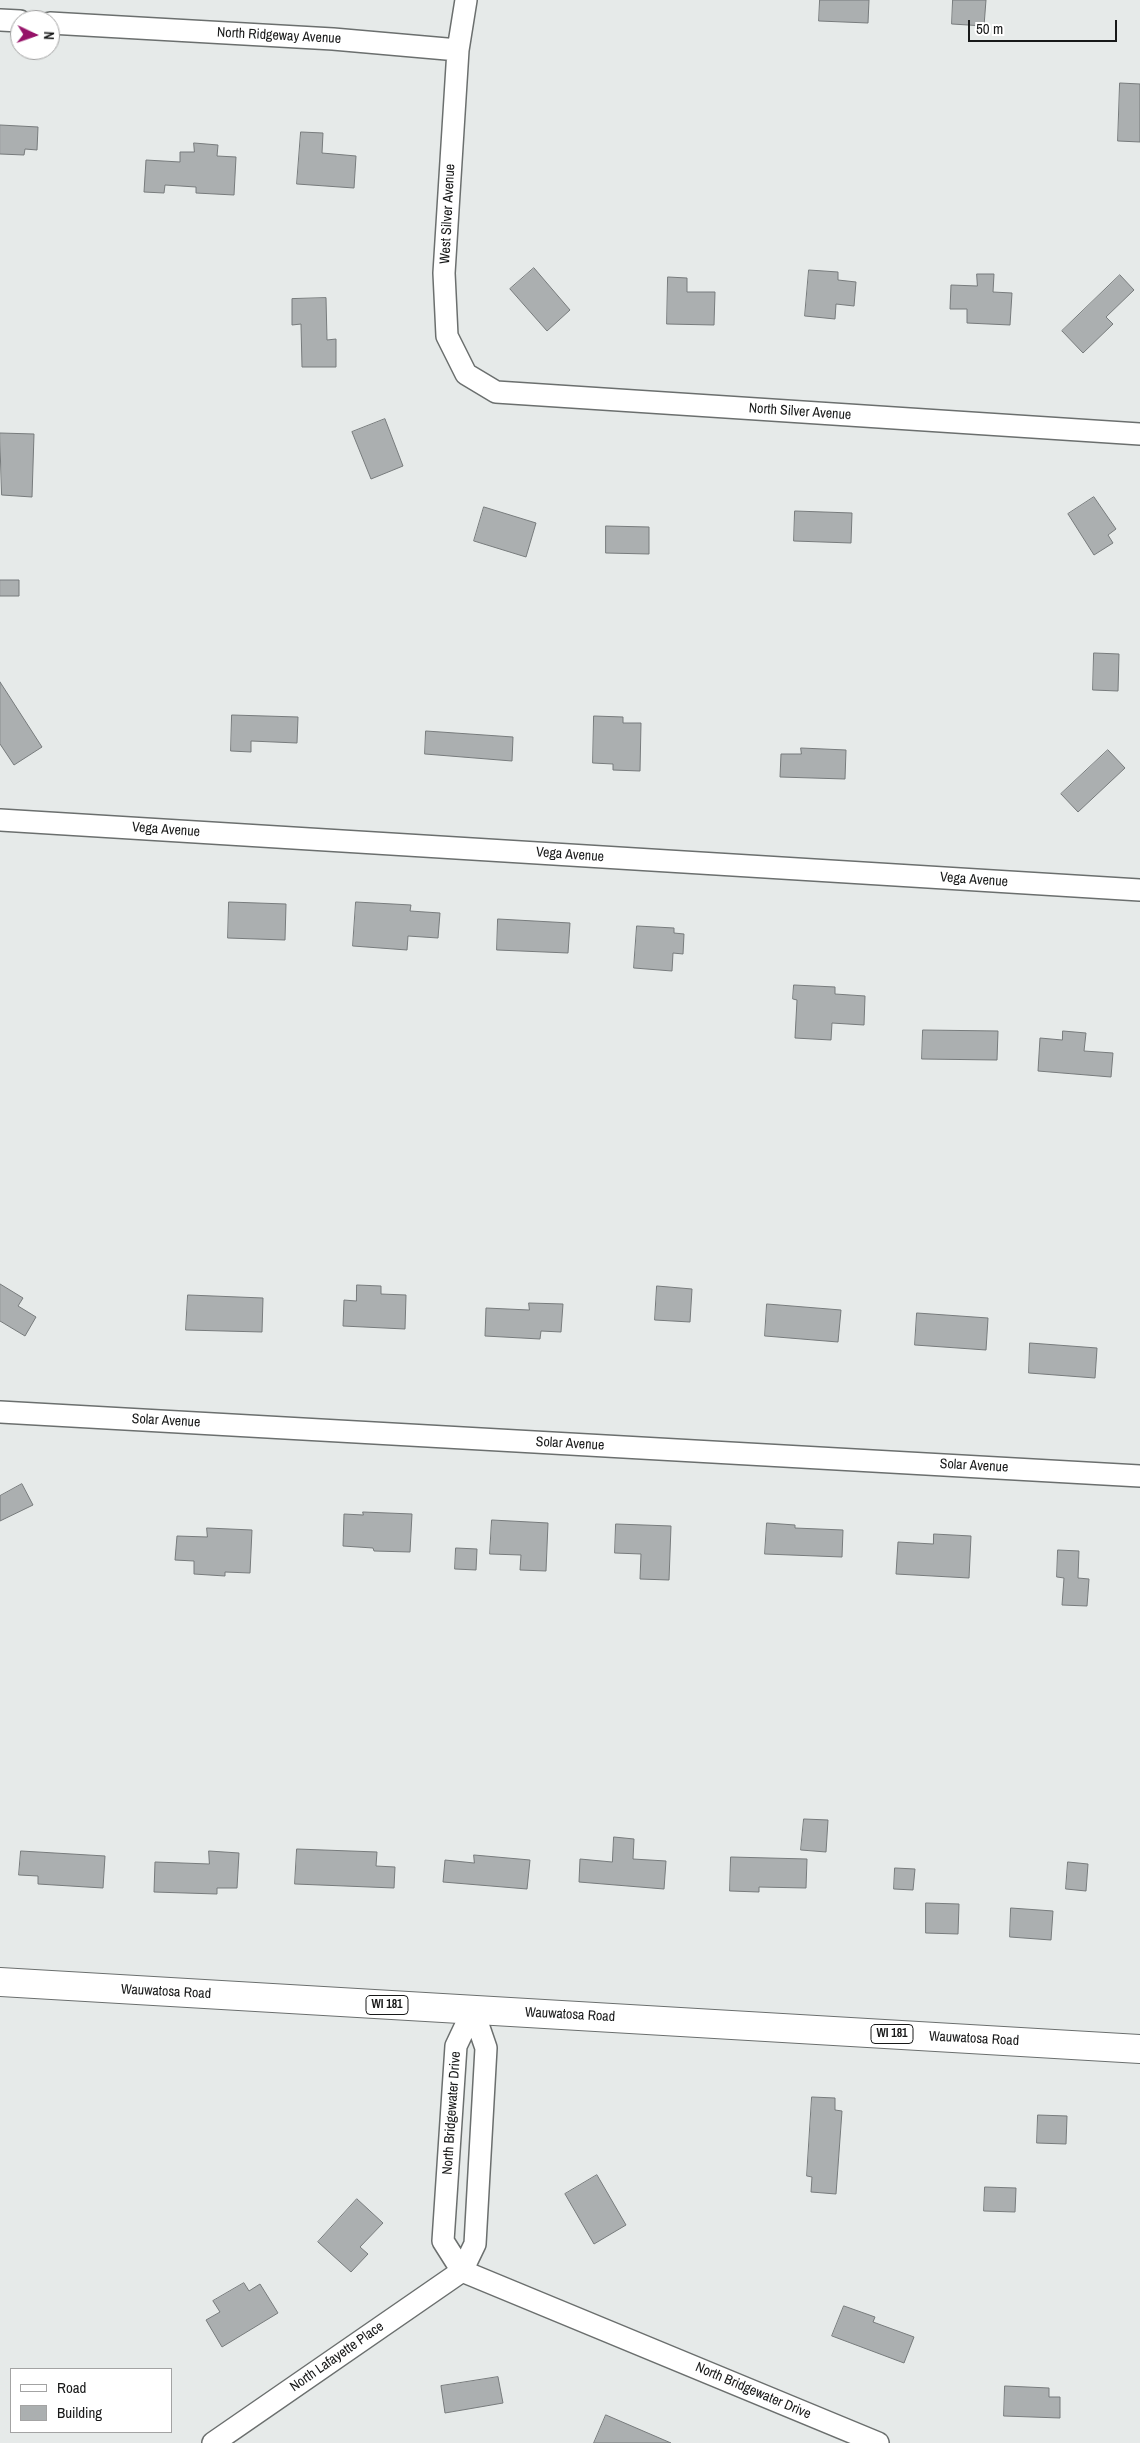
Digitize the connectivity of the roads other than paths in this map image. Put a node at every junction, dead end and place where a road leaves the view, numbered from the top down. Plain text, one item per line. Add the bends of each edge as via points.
1 (466, 0) edge
2 (60, 24) edge
3 (458, 50) junction
4 (466, 374) joint
5 (1140, 434) edge
6 (0, 820) edge
7 (1140, 890) edge
8 (0, 1412) edge
9 (1140, 1476) edge
10 (0, 1982) edge
11 (473, 2010) junction
12 (1140, 2049) edge
13 (462, 2270) junction
14 (213, 2443) edge
15 (878, 2443) edge

1 - 3 street
2 - 3 street, North Ridgeway Avenue via 333,38
3 - 4 street, West Silver Avenue via 444,273 447,336
4 - 5 street, North Silver Avenue via 496,392
6 - 7 street, Vega Avenue
8 - 9 street, Solar Avenue
10 - 11 main road, Wauwatosa Road / WI 181
11 - 12 main road, Wauwatosa Road / WI 181
11 - 13 street via 486,2048 475,2244
11 - 13 street, North Bridgewater Drive via 456,2046 443,2240
13 - 14 street, North Lafayette Place
13 - 15 street, North Bridgewater Drive

